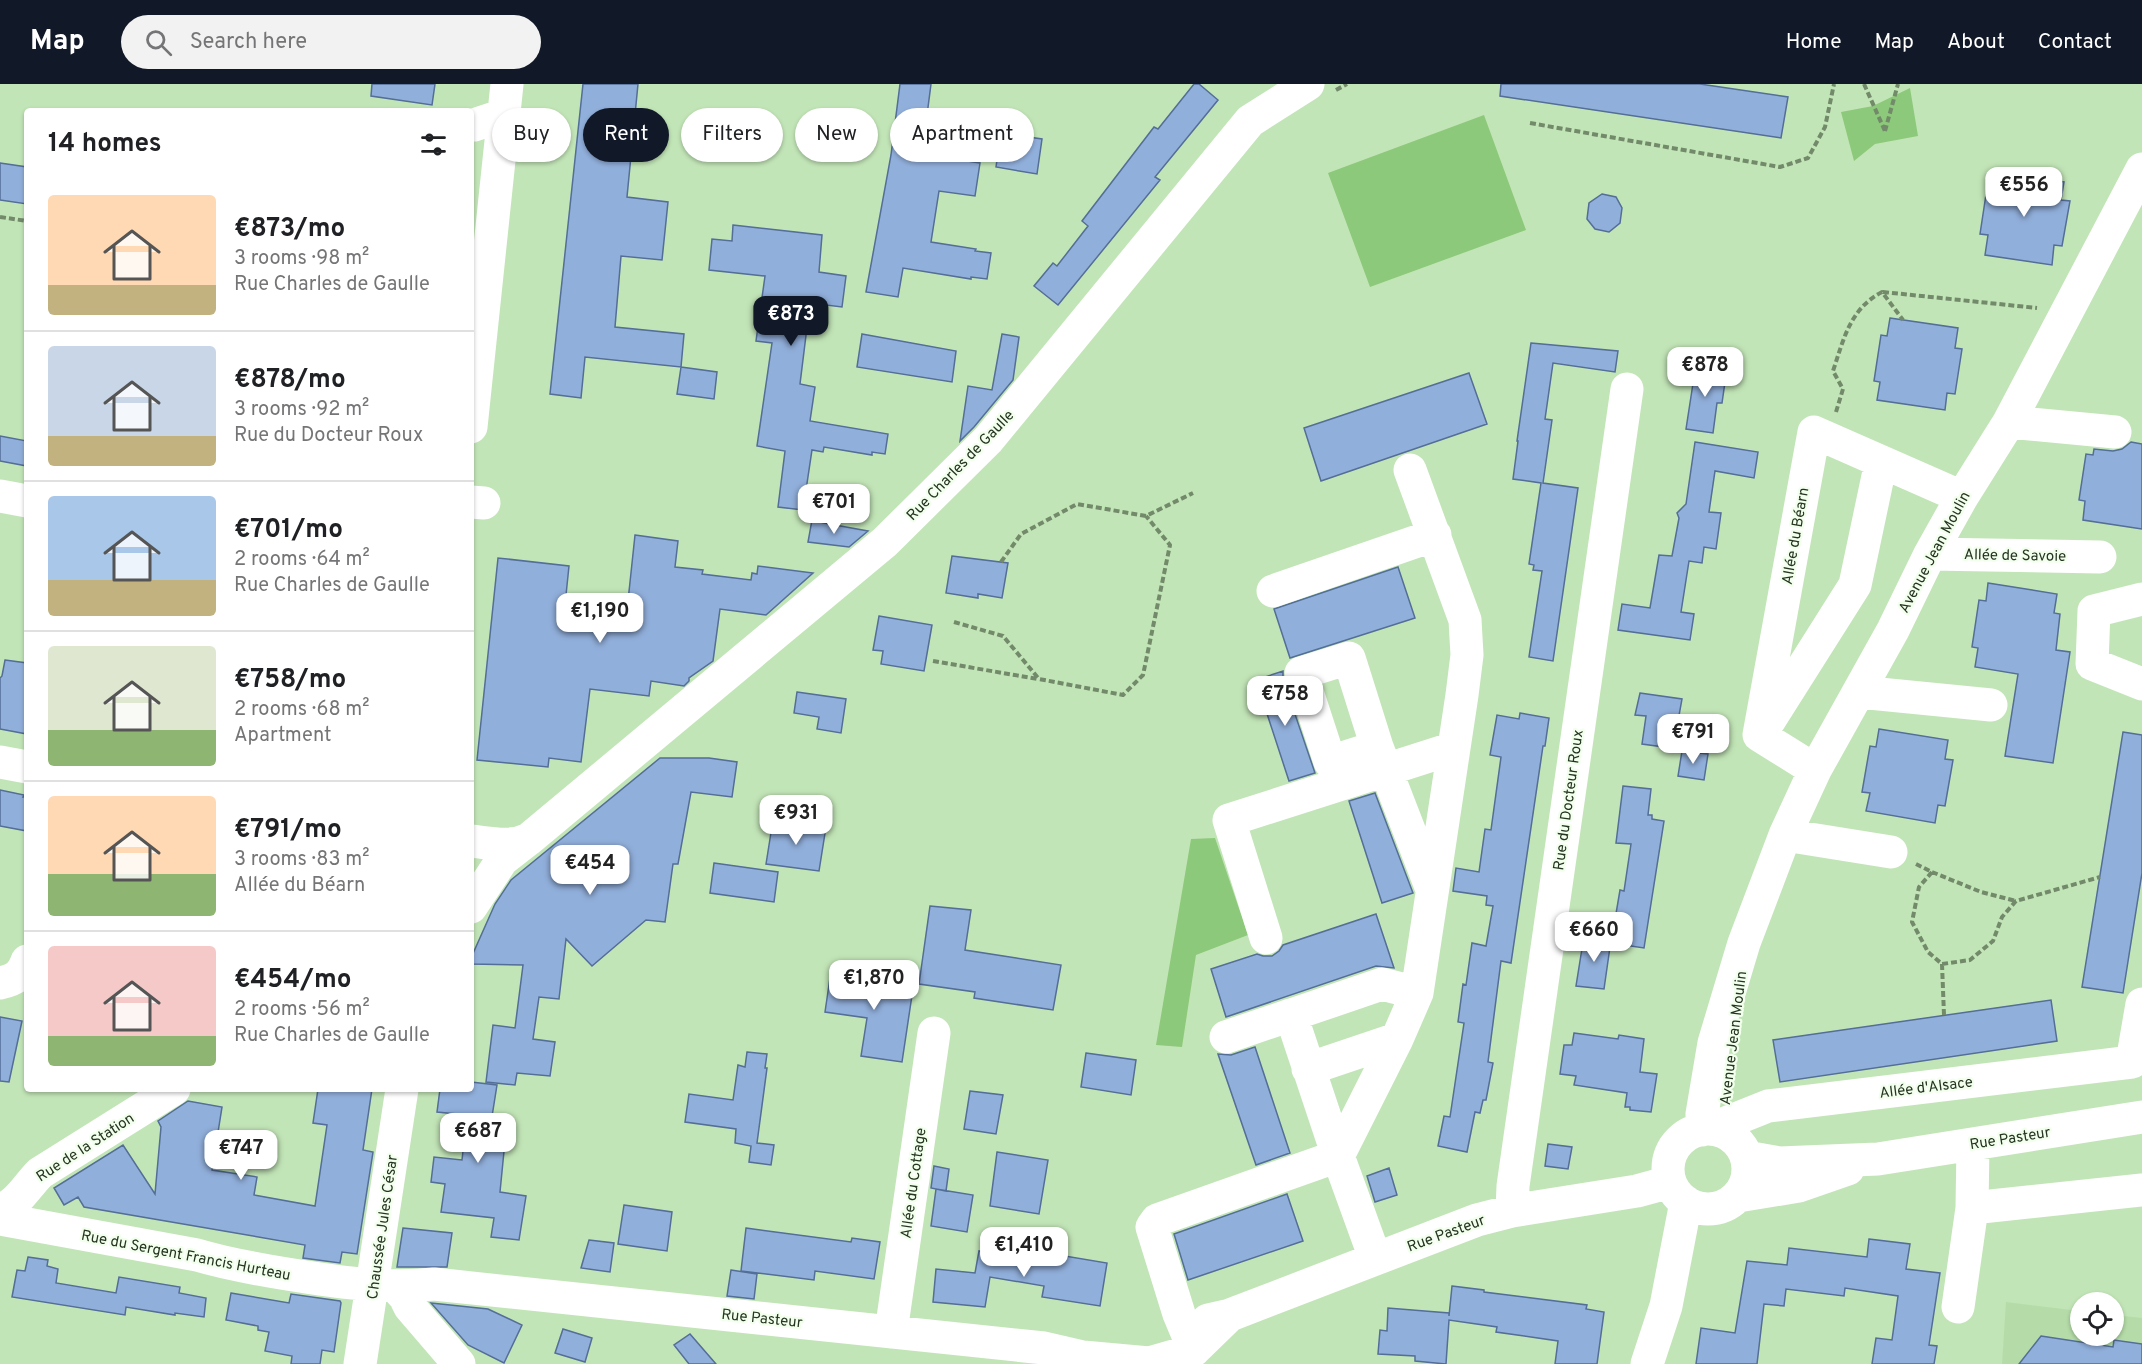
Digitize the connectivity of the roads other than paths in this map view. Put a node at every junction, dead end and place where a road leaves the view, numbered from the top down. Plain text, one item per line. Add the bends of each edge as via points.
1 (1276, 84) edge
2 (1308, 84) edge
3 (1250, 121) junction
4 (492, 162) edge
5 (2142, 169) edge
6 (1627, 389) dead end
7 (2009, 422) junction
8 (2115, 432) dead end
9 (477, 434) edge
10 (1881, 462) junction
11 (1410, 470) dead end
12 (0, 496) edge
13 (1962, 497) junction
14 (24, 500) edge
15 (1436, 535) junction
16 (1930, 554) junction
17 (2100, 557) dead end
18 (1273, 591) dead end
19 (2142, 599) edge
20 (2142, 684) edge
21 (1859, 692) junction
22 (1991, 705) dead end
23 (1760, 735) junction
24 (1454, 748) junction
25 (1381, 759) junction
26 (0, 762) edge
27 (24, 766) edge
28 (1815, 770) junction
29 (1785, 835) junction
30 (529, 839) junction
31 (474, 841) edge
32 (1891, 852) road end
33 (1432, 888) junction
34 (474, 902) edge
35 (1266, 938) dead end
36 (24, 968) edge
37 (0, 983) edge
38 (1417, 993) junction
39 (2142, 1004) edge
40 (1291, 1015) junction
41 (934, 1034) dead end
42 (1226, 1037) dead end
43 (1397, 1039) junction
44 (1308, 1069) junction
45 (169, 1092) edge
46 (402, 1092) edge
47 (2142, 1117) edge
48 (1716, 1129) junction
49 (1973, 1144) junction
50 (1338, 1156) junction
51 (1746, 1157) junction
52 (1878, 1159) junction
53 (2142, 1190) edge
54 (1702, 1197) junction
55 (1972, 1208) junction
56 (0, 1210) edge
57 (1512, 1211) junction
58 (0, 1219) edge
59 (1375, 1258) junction
60 (384, 1285) junction
61 (1958, 1306) dead end
62 (891, 1332) junction
63 (1189, 1337) junction
64 (360, 1364) edge
65 (459, 1364) edge
66 (1149, 1364) edge
67 (1647, 1364) edge

1 - 3 street, Rue Charles de Gaulle
2 - 3 street, Rue Charles de Gaulle
3 - 30 street, Rue Charles de Gaulle via 988,440 885,542
4 - 9 street
5 - 7 street, Avenue Jean Moulin
6 - 57 street, Rue du Docteur Roux
7 - 8 street
7 - 13 street, Avenue Jean Moulin
10 - 13 street
10 - 23 street via 1856,585
10 - 23 street, Allée du Béarn via 1814,432
11 - 15 street
12 - 14 street
13 - 16 street, Avenue Jean Moulin
15 - 18 street
15 - 24 street via 1465,620 1467,655
16 - 17 street, Allée de Savoie
16 - 21 street, Avenue Jean Moulin
19 - 20 street via 2094,610 2092,664
21 - 22 street
21 - 28 street, Avenue Jean Moulin
23 - 28 street
24 - 25 street
24 - 33 street
25 - 33 street
25 - 35 street via 1229,820
26 - 27 street
28 - 29 street, Avenue Jean Moulin
29 - 32 street
29 - 48 street, Avenue Jean Moulin via 1744,943
30 - 31 street via 503,844
30 - 34 street, Rue Charles de Gaulle via 502,860
33 - 38 street
36 - 37 street via 11,981
38 - 40 street via 1382,984
38 - 43 street
39 - 48 street, Allée d'Alsace via 2132,1062 1768,1106
40 - 42 street
40 - 44 street
41 - 62 street, Allée du Cottage
43 - 44 street
43 - 50 street
44 - 50 street
45 - 56 street, Rue de la Station via 40,1173 20,1198
46 - 60 street, Chaussée Jules César
47 - 49 street, Rue Pasteur
48 - 51 street via 1732,1138
48 - 54 street via 1689,1134 1678,1143 1668,1168
49 - 52 street, Rue Pasteur
49 - 55 street
50 - 59 street
50 - 63 street via 1157,1220 1153,1234
51 - 52 street, Rue Pasteur via 1780,1163
51 - 54 street via 1745,1184
52 - 54 street, Rue Pasteur via 1799,1186
53 - 55 street
54 - 57 street, Rue Pasteur via 1637,1191
54 - 67 street
55 - 61 street
57 - 59 street, Rue Pasteur
58 - 60 street, Rue du Sergent Francis Hurteau via 197,1255 226,1264 346,1284
59 - 63 street, Rue Pasteur via 1230,1315
60 - 62 street, Rue Pasteur via 434,1284
60 - 64 street, Chaussée Jules César
60 - 65 street via 405,1297
62 - 66 street, Rue Pasteur
63 - 66 street, Rue Pasteur

